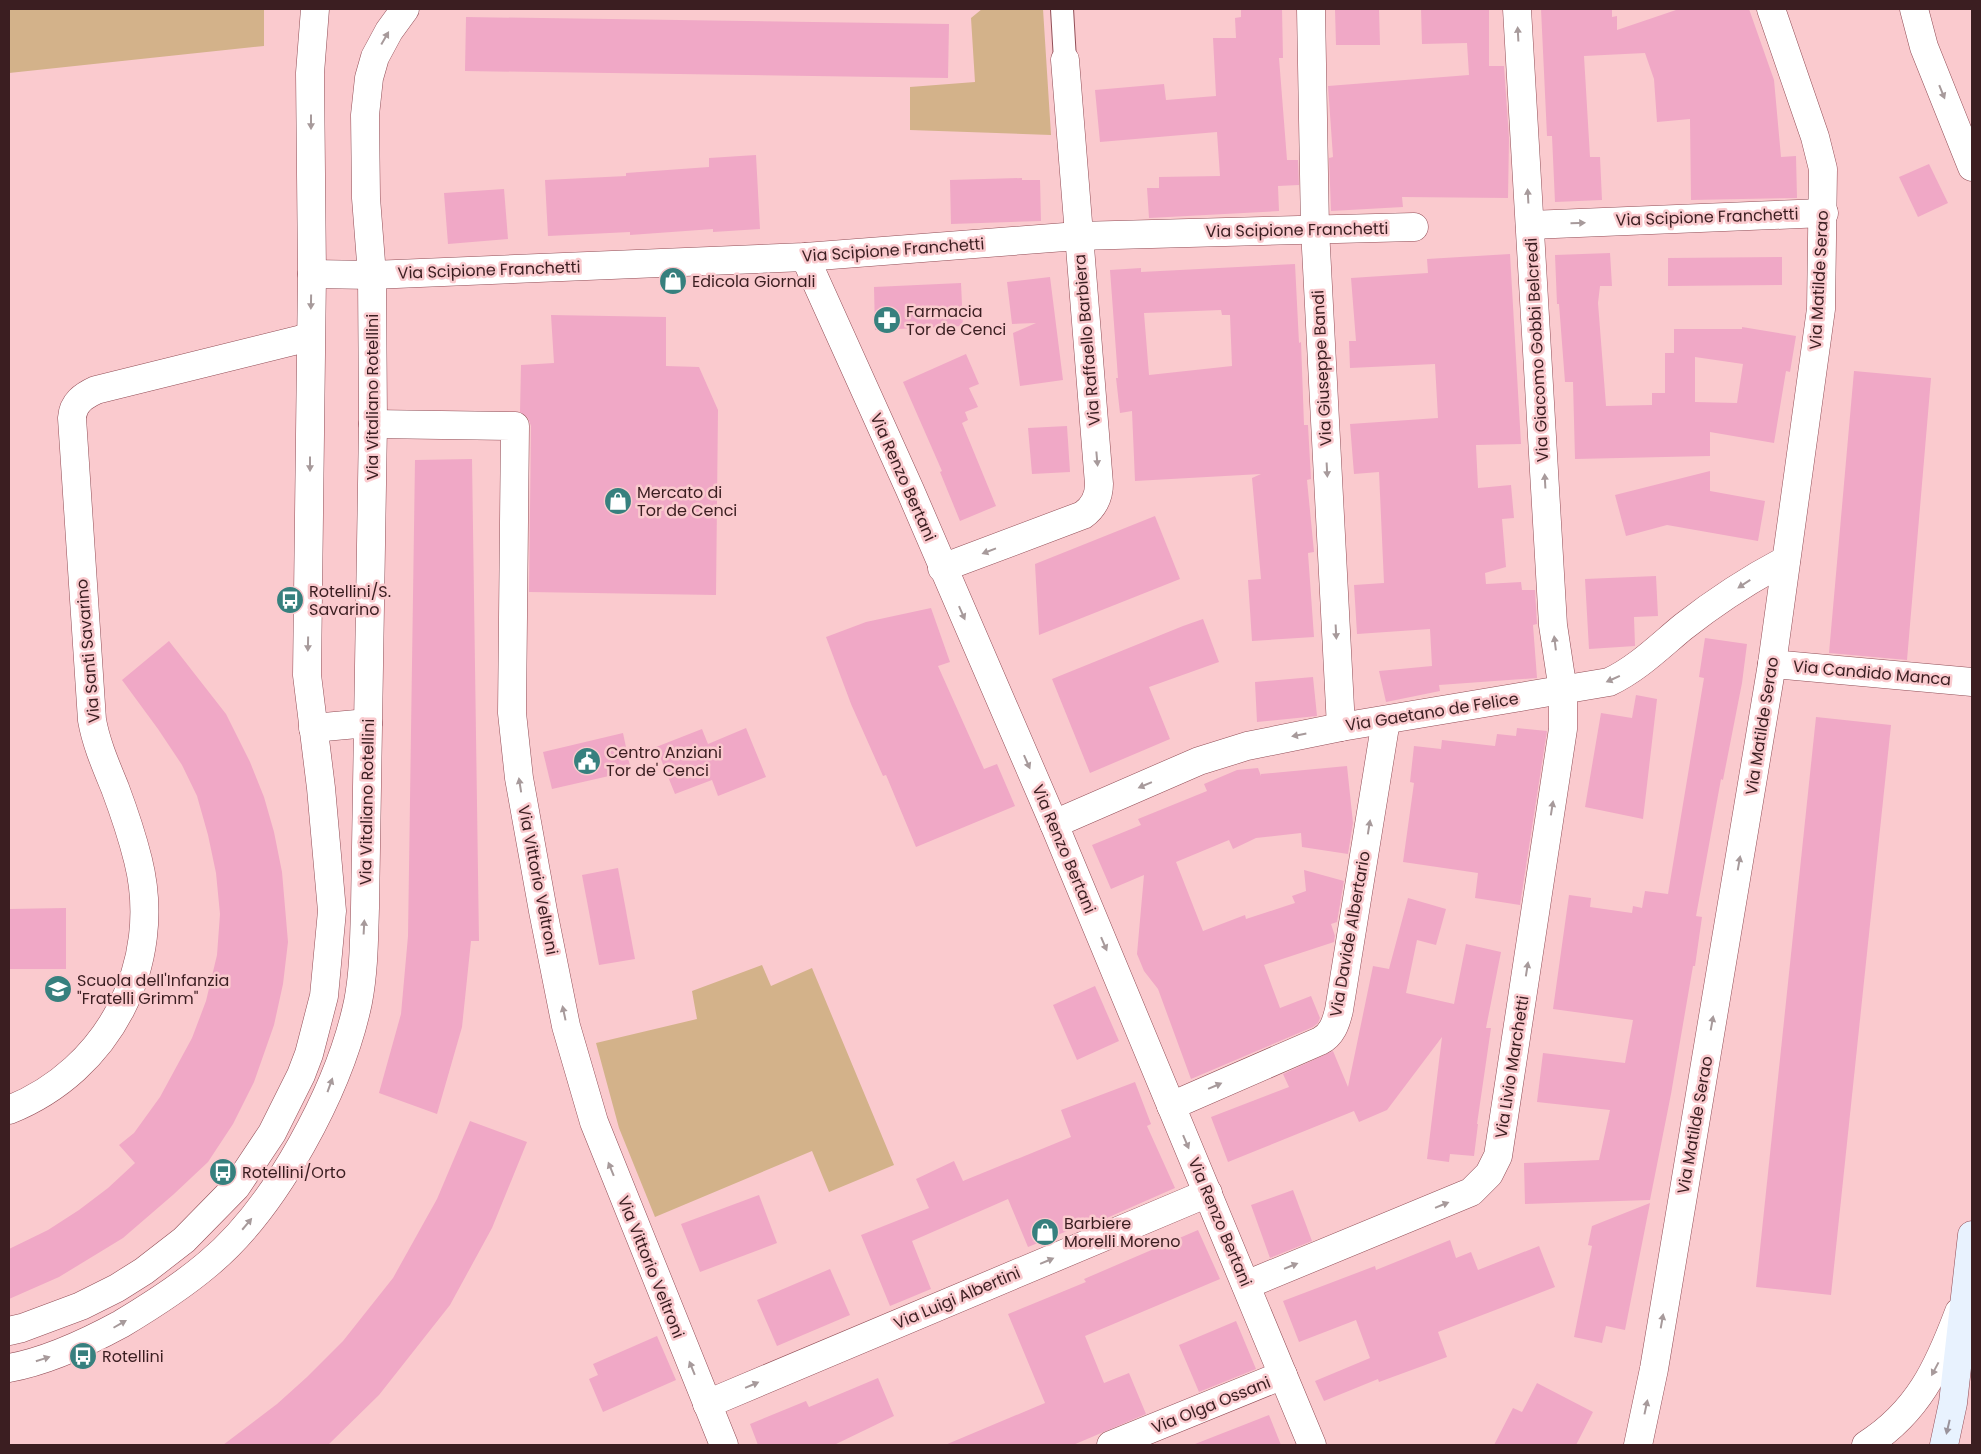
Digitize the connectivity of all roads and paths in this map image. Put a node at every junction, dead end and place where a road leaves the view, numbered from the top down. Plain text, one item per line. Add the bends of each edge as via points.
1 (298, 9) edge
2 (316, 9) edge
3 (405, 9) edge
4 (1062, 9) edge
5 (1311, 9) edge
6 (1517, 9) edge
7 (1770, 9) edge
8 (1906, 9) edge
9 (1914, 9) edge
10 (1924, 47) junction
11 (1065, 60) joint
12 (310, 73) junction
13 (1972, 167) edge
14 (1824, 212) junction
15 (1530, 225) junction
16 (1414, 228) dead end
17 (1315, 229) junction
18 (1078, 236) junction
19 (805, 257) junction
20 (312, 274) junction
21 (372, 275) junction
22 (310, 337) junction
23 (373, 424) junction
24 (1786, 560) junction
25 (942, 568) junction
26 (1772, 664) junction
27 (1972, 682) edge
28 (1563, 691) junction
29 (1386, 720) junction
30 (368, 723) junction
31 (1341, 727) junction
32 (313, 728) junction
33 (1054, 824) junction
34 (1171, 1106) junction
35 (9, 1110) edge
36 (1208, 1193) junction
37 (1972, 1235) edge
38 (1246, 1285) junction
39 (1966, 1292) junction
40 (9, 1331) edge
41 (9, 1368) edge
42 (1283, 1375) junction
43 (707, 1404) junction
44 (724, 1445) edge
45 (1111, 1445) edge
46 (1312, 1445) edge
47 (1638, 1445) edge
48 (1866, 1445) edge
49 (1944, 1445) edge

1 - 12 street
2 - 12 street
21 -> 3 street, Via Vitaliano Rotellini via 365,133 371,70 381,44
4 - 11 street, Via Raffaello Barbiera
5 - 17 street, Via Giuseppe Bandi
15 -> 6 street, Via Giacomo Gobbi Belcredi
7 - 14 street, Via Matilde Serao via 1820,154
8 - 10 street
9 - 10 street
10 -> 13 street
11 - 18 street, Via Raffaello Barbiera
12 -> 20 street
15 -> 14 street, Via Scipione Franchetti
14 - 24 street, Via Matilde Serao via 1820,325
28 -> 15 street, Via Giacomo Gobbi Belcredi via 1553,625
16 - 17 street, Via Scipione Franchetti
17 - 18 street, Via Scipione Franchetti
17 -> 31 street, Via Giuseppe Bandi
18 - 19 street, Via Scipione Franchetti
18 -> 25 street, Via Raffaello Barbiera via 1099,484 1096,499 1083,515
19 - 21 street, Via Scipione Franchetti
19 - 25 street, Via Renzo Bertani
20 - 21 street, Via Scipione Franchetti
20 -> 22 street
21 - 23 street, Via Vitaliano Rotellini
22 -> 32 street via 308,675
22 - 35 street, Via Santi Savarino via 96,390 82,398 73,409 92,720 138,860 145,900 145,928 124,1003 107,1032 86,1058 58,1083
23 - 30 street, Via Vitaliano Rotellini
43 -> 23 street, Via Vittorio Veltroni via 594,1122 566,1026 543,912 519,778 512,713 515,426
24 - 26 street, Via Matilde Serao
24 -> 28 street, Via Gaetano de Felice via 1725,596 1625,674 1605,683
25 -> 33 street, Via Renzo Bertani
26 - 27 street, Via Candido Manca
47 -> 26 street, Via Matilde Serao via 1657,1350
28 - 29 street, Via Gaetano de Felice
38 -> 28 street, Via Livio Marchetti via 1464,1196 1481,1184 1494,1167 1562,745
29 - 31 street, Via Gaetano de Felice
34 -> 29 street, Via Davide Albertario via 1320,1041 1334,1028
30 - 32 street
41 -> 30 street, Via Vitaliano Rotellini via 48,1357 97,1337 146,1309 209,1263 250,1220 307,1134 327,1094 349,1034 360,989 365,908
31 -> 33 street, Via Gaetano de Felice via 1222,753
32 - 40 street via 329,874 331,924 324,996 311,1046 283,1112 236,1187 184,1240 117,1288 60,1314
33 -> 34 street, Via Renzo Bertani
34 -> 36 street, Via Renzo Bertani
36 - 38 street, Via Renzo Bertani
43 -> 36 street, Via Luigi Albertini
37 - 39 main road
38 - 42 street, Via Renzo Bertani
39 -> 48 street via 1943,1353 1923,1391 1891,1428
39 -> 49 main road via 1953,1403
42 - 45 street, Via Olga Ossani
42 - 46 street, Via Renzo Bertani
43 - 44 street, Via Vittorio Veltroni

